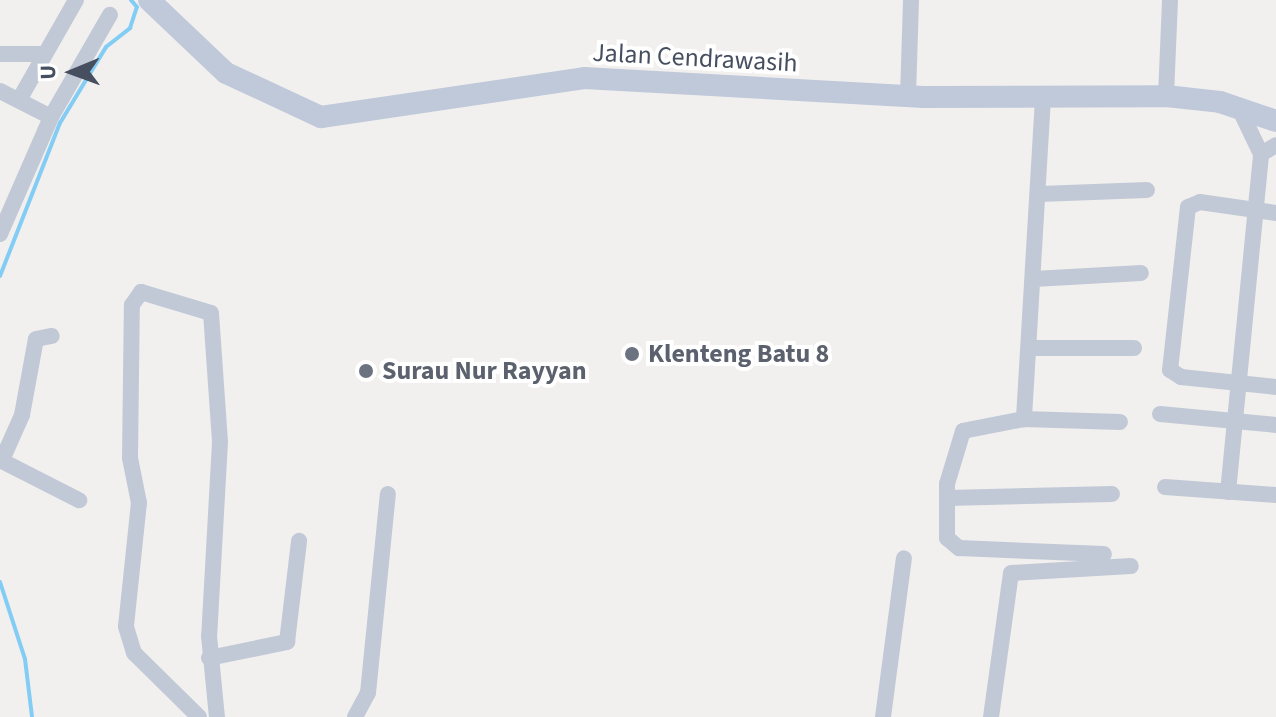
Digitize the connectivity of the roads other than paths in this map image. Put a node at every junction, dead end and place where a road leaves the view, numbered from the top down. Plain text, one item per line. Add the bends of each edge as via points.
1 (76, 0) edge
2 (149, 0) edge
3 (911, 0) edge
4 (1170, 0) edge
5 (110, 15) dead end
6 (0, 54) edge
7 (44, 54) junction
8 (0, 91) edge
9 (908, 96) junction
10 (1166, 96) junction
11 (1043, 98) junction
12 (19, 100) junction
13 (1239, 108) junction
14 (51, 117) junction
15 (1276, 121) edge
16 (1276, 145) edge
17 (1261, 154) junction
18 (0, 177) edge
19 (17, 185) junction
20 (1147, 190) dead end
21 (1040, 194) junction
22 (1255, 211) junction
23 (1276, 213) edge
24 (0, 234) edge
25 (1141, 273) dead end
26 (1034, 279) junction
27 (52, 336) dead end
28 (1031, 348) junction
29 (1134, 348) dead end
30 (1241, 383) junction
31 (1276, 387) edge
32 (1160, 414) dead end
33 (1024, 419) junction
34 (1237, 421) junction
35 (1120, 422) dead end
36 (1276, 425) edge
37 (1, 460) edge
38 (1165, 487) dead end
39 (1228, 492) junction
40 (388, 494) dead end
41 (1112, 494) dead end
42 (1276, 495) edge
43 (947, 498) junction
44 (79, 500) dead end
45 (299, 541) dead end
46 (1104, 554) dead end
47 (904, 558) dead end
48 (1131, 566) dead end
49 (209, 658) junction
50 (199, 717) edge
51 (217, 717) edge
52 (355, 717) edge
53 (883, 717) edge
54 (991, 717) edge

1 - 7 street
2 - 9 street, Jalan Cendrawasih via 226,73 321,117 584,78
3 - 9 street
4 - 10 street
5 - 14 street
6 - 7 street
7 - 12 street
8 - 12 street
9 - 11 street, Jalan Cendrawasih
10 - 11 street, Jalan Cendrawasih
10 - 13 street, Jalan Cendrawasih
11 - 21 street
12 - 14 street
13 - 15 street, Jalan Cendrawasih
13 - 17 street
14 - 19 street
16 - 17 street
17 - 22 street
18 - 19 street
19 - 24 street
20 - 21 street
21 - 26 street
22 - 23 street
22 - 30 street
22 - 30 street via 1200,202 1188,207 1170,370 1181,377
25 - 26 street
26 - 28 street
27 - 37 street via 36,339 22,415
28 - 29 street
28 - 33 street
30 - 31 street
30 - 34 street
32 - 34 street
33 - 35 street
33 - 43 street via 969,424 959,439
34 - 36 street
34 - 39 street
37 - 44 street
38 - 39 street
39 - 42 street
40 - 52 street via 368,693
41 - 43 street
43 - 46 street via 947,538 959,548
45 - 49 street via 287,642
47 - 53 street
48 - 54 street via 1011,573
49 - 50 street via 220,454 211,313 141,292 132,305 130,458 139,503 126,626 134,653
49 - 51 street

